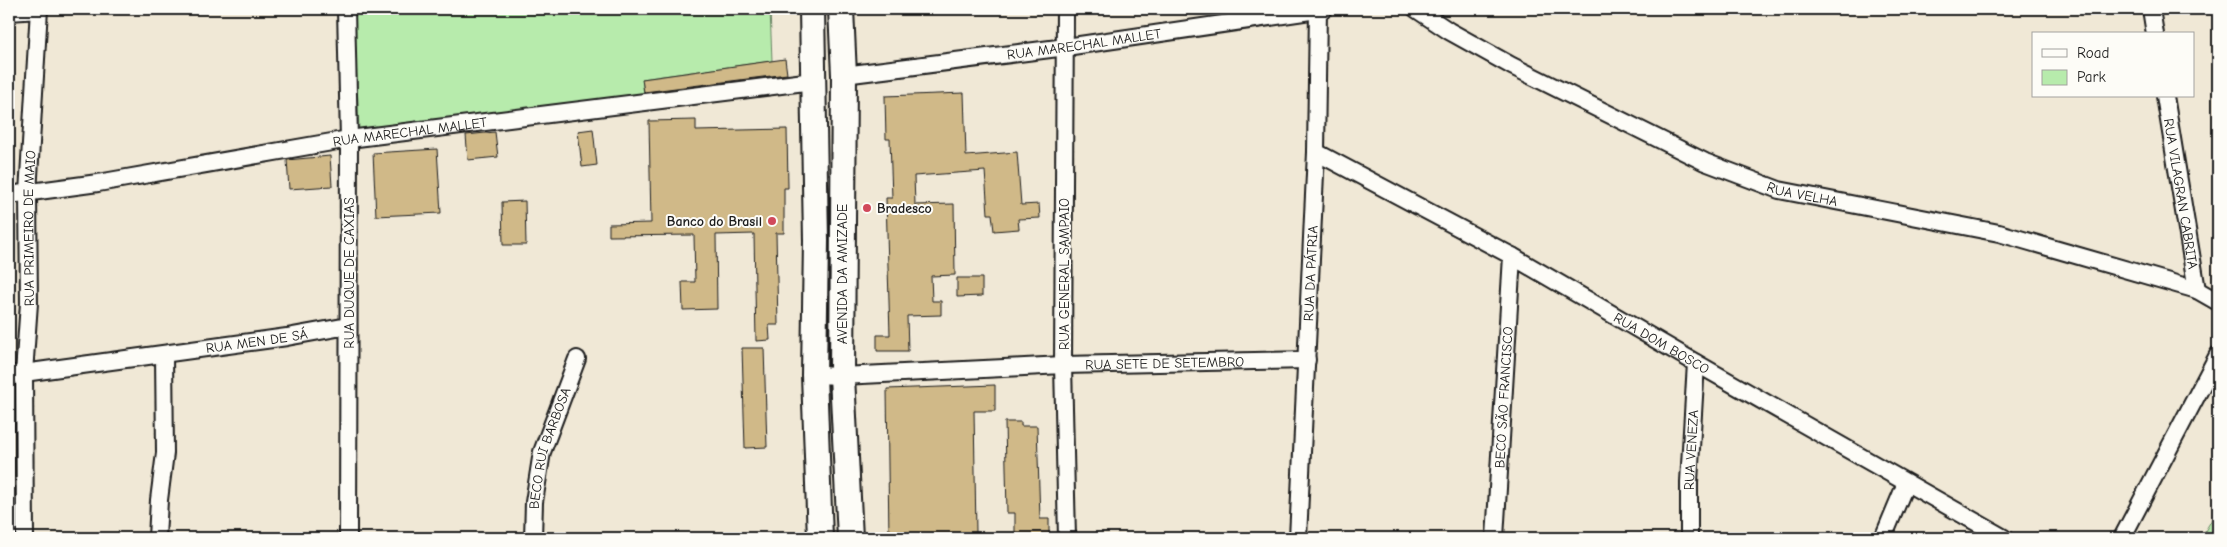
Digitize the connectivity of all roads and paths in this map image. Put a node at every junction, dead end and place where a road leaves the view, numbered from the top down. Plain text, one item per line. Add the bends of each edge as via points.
1 (39, 9) edge
2 (346, 9) edge
3 (812, 9) edge
4 (841, 9) edge
5 (1065, 9) edge
6 (1320, 9) edge
7 (1416, 9) edge
8 (2152, 9) edge
9 (9, 12) edge
10 (2155, 32) edge
11 (1066, 47) junction
12 (844, 75) junction
13 (813, 80) junction
14 (2165, 98) edge
15 (350, 139) junction
16 (1316, 152) junction
17 (28, 192) junction
18 (9, 195) edge
19 (843, 240) junction
20 (816, 241) junction
21 (1512, 256) junction
22 (2197, 290) junction
23 (2218, 302) edge
24 (348, 326) junction
25 (164, 355) junction
26 (2218, 355) edge
27 (577, 359) dead end
28 (1307, 360) junction
29 (1696, 363) junction
30 (1063, 365) junction
31 (16, 374) edge
32 (814, 375) junction
33 (842, 376) junction
34 (1906, 483) junction
35 (25, 538) edge
36 (157, 538) edge
37 (348, 538) edge
38 (532, 538) edge
39 (820, 538) edge
40 (850, 538) edge
41 (1067, 538) edge
42 (1298, 538) edge
43 (1494, 538) edge
44 (1689, 538) edge
45 (1883, 538) edge
46 (2004, 538) edge
47 (2122, 538) edge

1 - 9 street
1 - 17 street, RUA PRIMEIRO DE MAIO
2 - 15 street, RUA DUQUE DE CAXIAS
3 - 13 main road, AVENIDA DA AMIZADE
4 - 12 main road, AVENIDA DA AMIZADE
5 - 11 street, RUA GENERAL SAMPAIO
6 - 11 street, RUA MARECHAL MALLET
6 - 16 street, RUA DA PÁTRIA
7 - 22 street, RUA VELHA via 1449,32 1512,66 1705,162 1779,190 1999,233
8 - 10 street
11 - 12 street, RUA MARECHAL MALLET
11 - 30 street, RUA GENERAL SAMPAIO
12 - 19 main road, AVENIDA DA AMIZADE
13 - 15 street, RUA MARECHAL MALLET
13 - 20 main road, AVENIDA DA AMIZADE
14 - 22 street, RUA VILAGRAN CABRITA
15 - 17 street, RUA MARECHAL MALLET
15 - 24 street, RUA DUQUE DE CAXIAS
16 - 21 street, RUA DOM BOSCO
16 - 28 street, RUA DA PÁTRIA
17 - 18 street, RUA MARECHAL MALLET
17 - 31 street, RUA PRIMEIRO DE MAIO via 29,303
19 - 20 main road
19 - 33 main road, AVENIDA DA AMIZADE
20 - 32 main road, AVENIDA DA AMIZADE
21 - 29 street, RUA DOM BOSCO
21 - 43 street, BECO SÃO FRANCISCO
22 - 23 street, RUA VELHA
24 - 25 street, RUA MEN DE SÁ
24 - 37 street, RUA DUQUE DE CAXIAS
25 - 31 street, RUA MEN DE SÁ
25 - 36 street via 165,444
26 - 47 street
27 - 38 street, BECO RUI BARBOSA via 542,452
28 - 30 street, RUA SETE DE SETEMBRO
28 - 42 street, RUA DA PÁTRIA
29 - 34 street, RUA DOM BOSCO
29 - 44 street, RUA VENEZA
30 - 33 street, RUA SETE DE SETEMBRO
30 - 41 street, RUA GENERAL SAMPAIO
31 - 35 street, RUA PRIMEIRO DE MAIO
32 - 33 street, RUA SETE DE SETEMBRO
32 - 39 main road, AVENIDA DA AMIZADE
33 - 40 main road, AVENIDA DA AMIZADE
34 - 45 street
34 - 46 street, RUA DOM BOSCO

